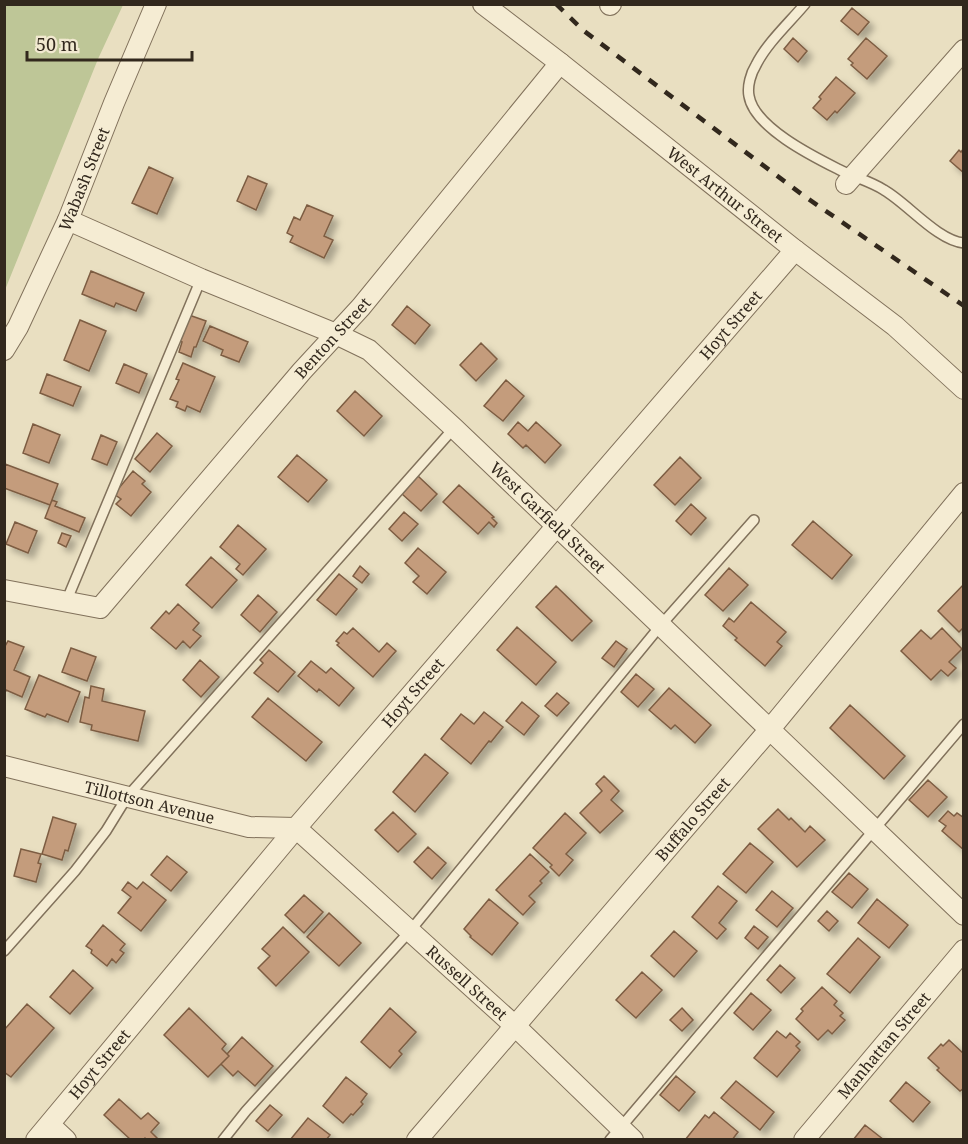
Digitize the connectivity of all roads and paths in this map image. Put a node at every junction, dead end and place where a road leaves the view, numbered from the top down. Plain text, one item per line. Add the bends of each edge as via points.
1 (156, 4) edge
2 (483, 4) edge
3 (805, 4) edge
4 (963, 50) edge
5 (560, 63) junction
6 (850, 180) junction
7 (68, 220) junction
8 (963, 243) edge
9 (795, 250) junction
10 (201, 279) junction
11 (336, 334) junction
12 (4, 350) edge
13 (963, 389) edge
14 (454, 428) junction
15 (963, 493) edge
16 (754, 520) dead end
17 (557, 526) junction
18 (4, 590) edge
19 (66, 602) junction
20 (661, 625) junction
21 (963, 724) edge
22 (770, 729) junction
23 (4, 766) edge
24 (127, 797) junction
25 (296, 828) junction
26 (874, 830) junction
27 (963, 915) edge
28 (410, 931) junction
29 (963, 950) edge
30 (4, 951) edge
31 (515, 1026) junction
32 (43, 1132) edge
33 (621, 1136) edge
34 (66, 1140) edge
35 (224, 1140) edge
36 (417, 1140) edge
37 (804, 1140) edge

1 - 7 street, Wabash Street
2 - 5 street, West Arthur Street
3 - 6 lane via 756,63 748,96 769,126 841,170
4 - 6 street
5 - 9 street, West Arthur Street
5 - 11 street, Benton Street
6 - 8 lane via 885,190 942,234
7 - 10 street, West Garfield Street
7 - 12 street, Wabash Street
9 - 13 street, West Arthur Street via 895,327
9 - 17 street, Hoyt Street
10 - 11 street, West Garfield Street
10 - 19 lane
11 - 14 street, West Garfield Street via 369,350
11 - 19 street, Benton Street via 100,608
14 - 17 street, West Garfield Street
14 - 24 lane
15 - 22 street, Buffalo Street
16 - 20 lane
17 - 20 street, West Garfield Street
17 - 25 street, Hoyt Street
18 - 19 street
20 - 22 street, West Garfield Street
20 - 28 lane
21 - 26 lane
22 - 26 street, West Garfield Street
22 - 31 street, Buffalo Street
23 - 24 street, Tillottson Avenue
24 - 25 street, Tillottson Avenue via 249,827
24 - 30 lane via 75,871
25 - 28 street, Russell Street
25 - 32 street, Hoyt Street
26 - 27 street, West Garfield Street
26 - 33 lane
28 - 31 street, Russell Street
28 - 35 lane
29 - 37 street, Manhattan Street
31 - 33 street, Russell Street
31 - 36 street, Buffalo Street
32 - 34 street

